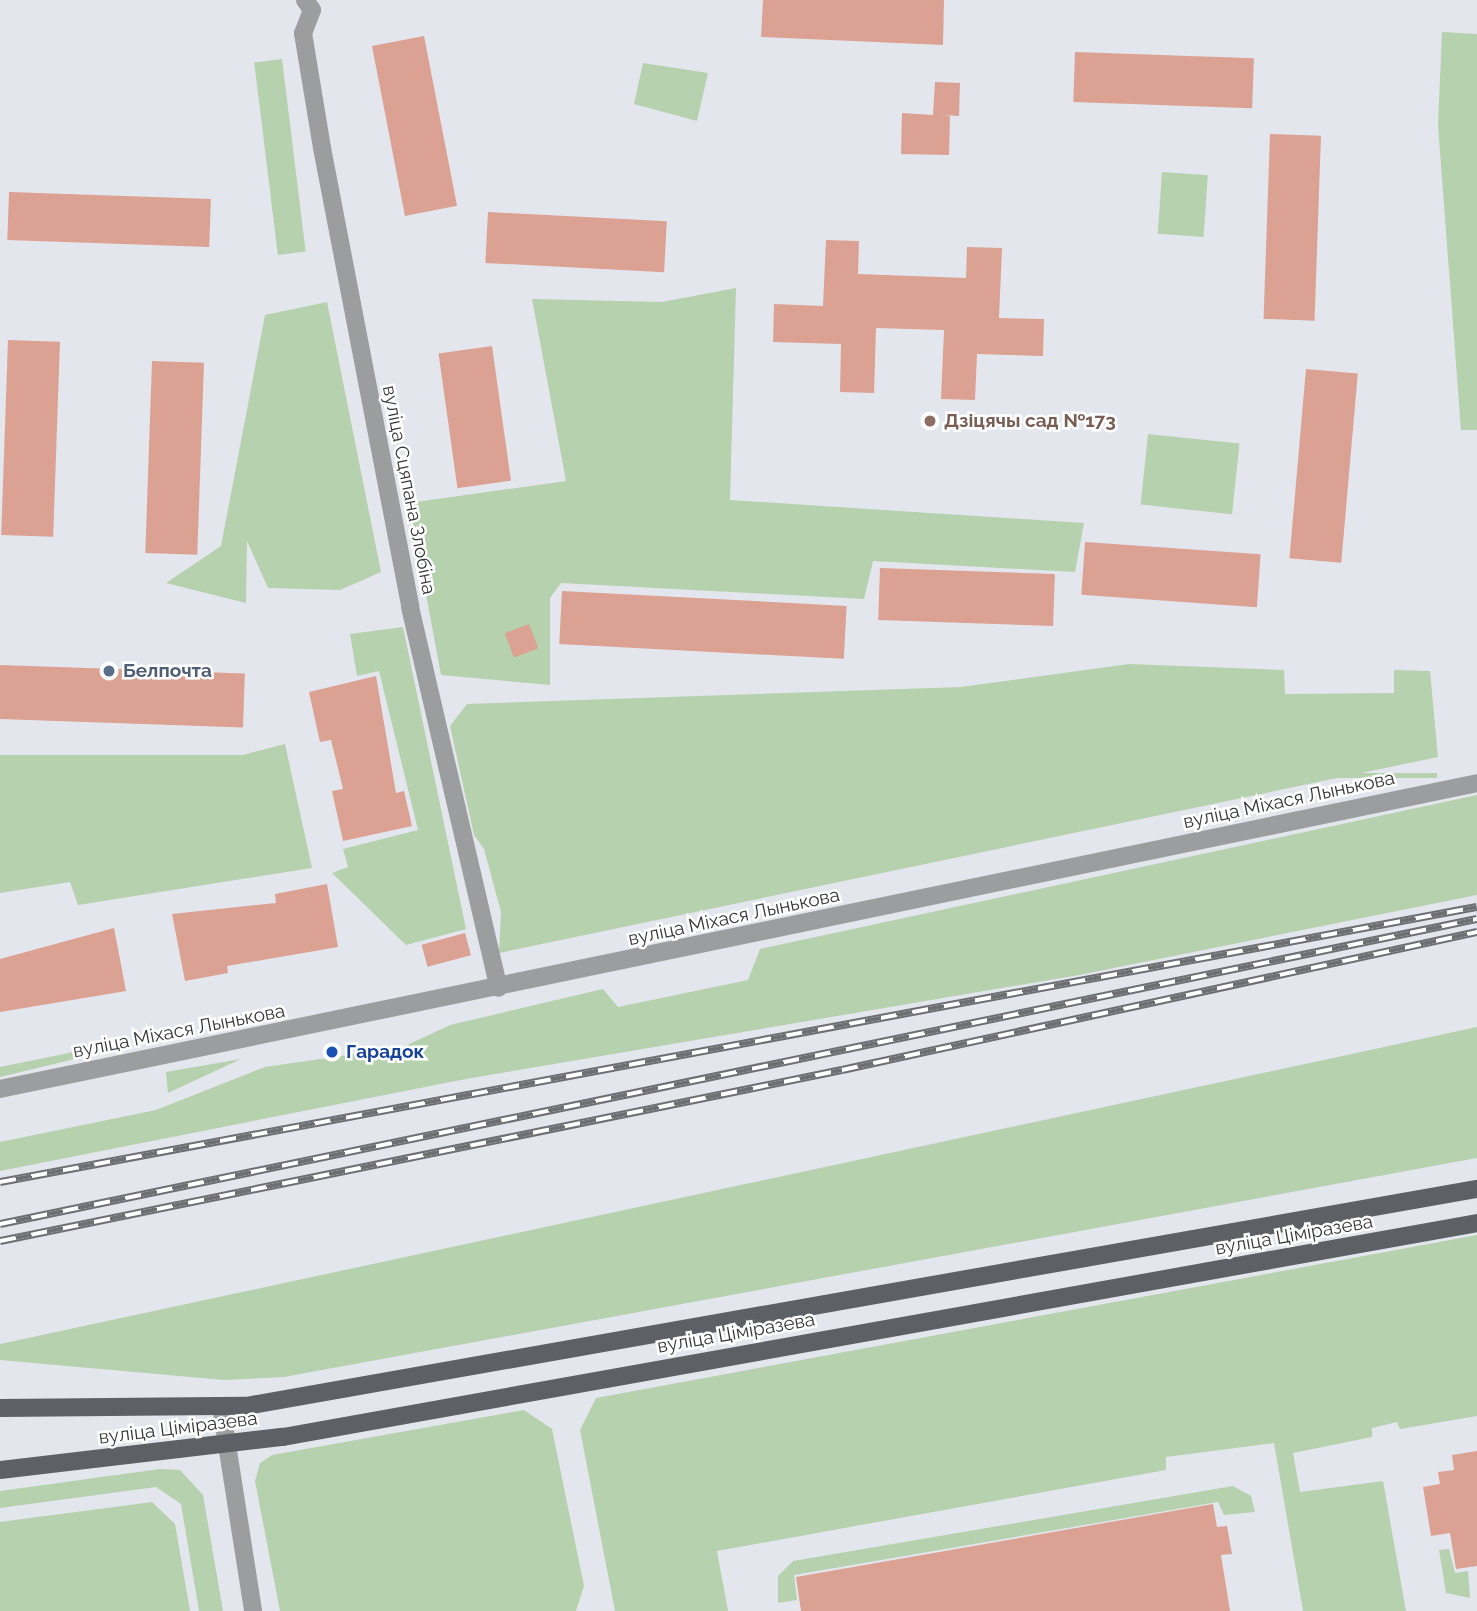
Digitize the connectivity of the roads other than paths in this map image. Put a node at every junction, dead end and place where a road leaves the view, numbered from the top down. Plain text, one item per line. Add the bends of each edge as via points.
1 (305, 0) edge
2 (1477, 783) edge
3 (499, 988) junction
4 (0, 1089) edge
5 (1477, 1189) edge
6 (1477, 1223) edge
7 (220, 1406) junction
8 (0, 1408) edge
9 (226, 1444) junction
10 (0, 1470) edge
11 (253, 1611) edge

1 - 3 street, вуліца Сцяпана Злобіна via 312,10 303,33 320,135 410,607
2 - 3 street, вуліца Міхася Лынькова
3 - 4 street, вуліца Міхася Лынькова
5 - 7 main road, вуліца Ціміразева via 491,1365
6 - 9 main road, вуліца Ціміразева
7 - 8 main road, вуліца Ціміразева
7 - 9 street
9 - 10 main road, вуліца Ціміразева
9 - 11 street

